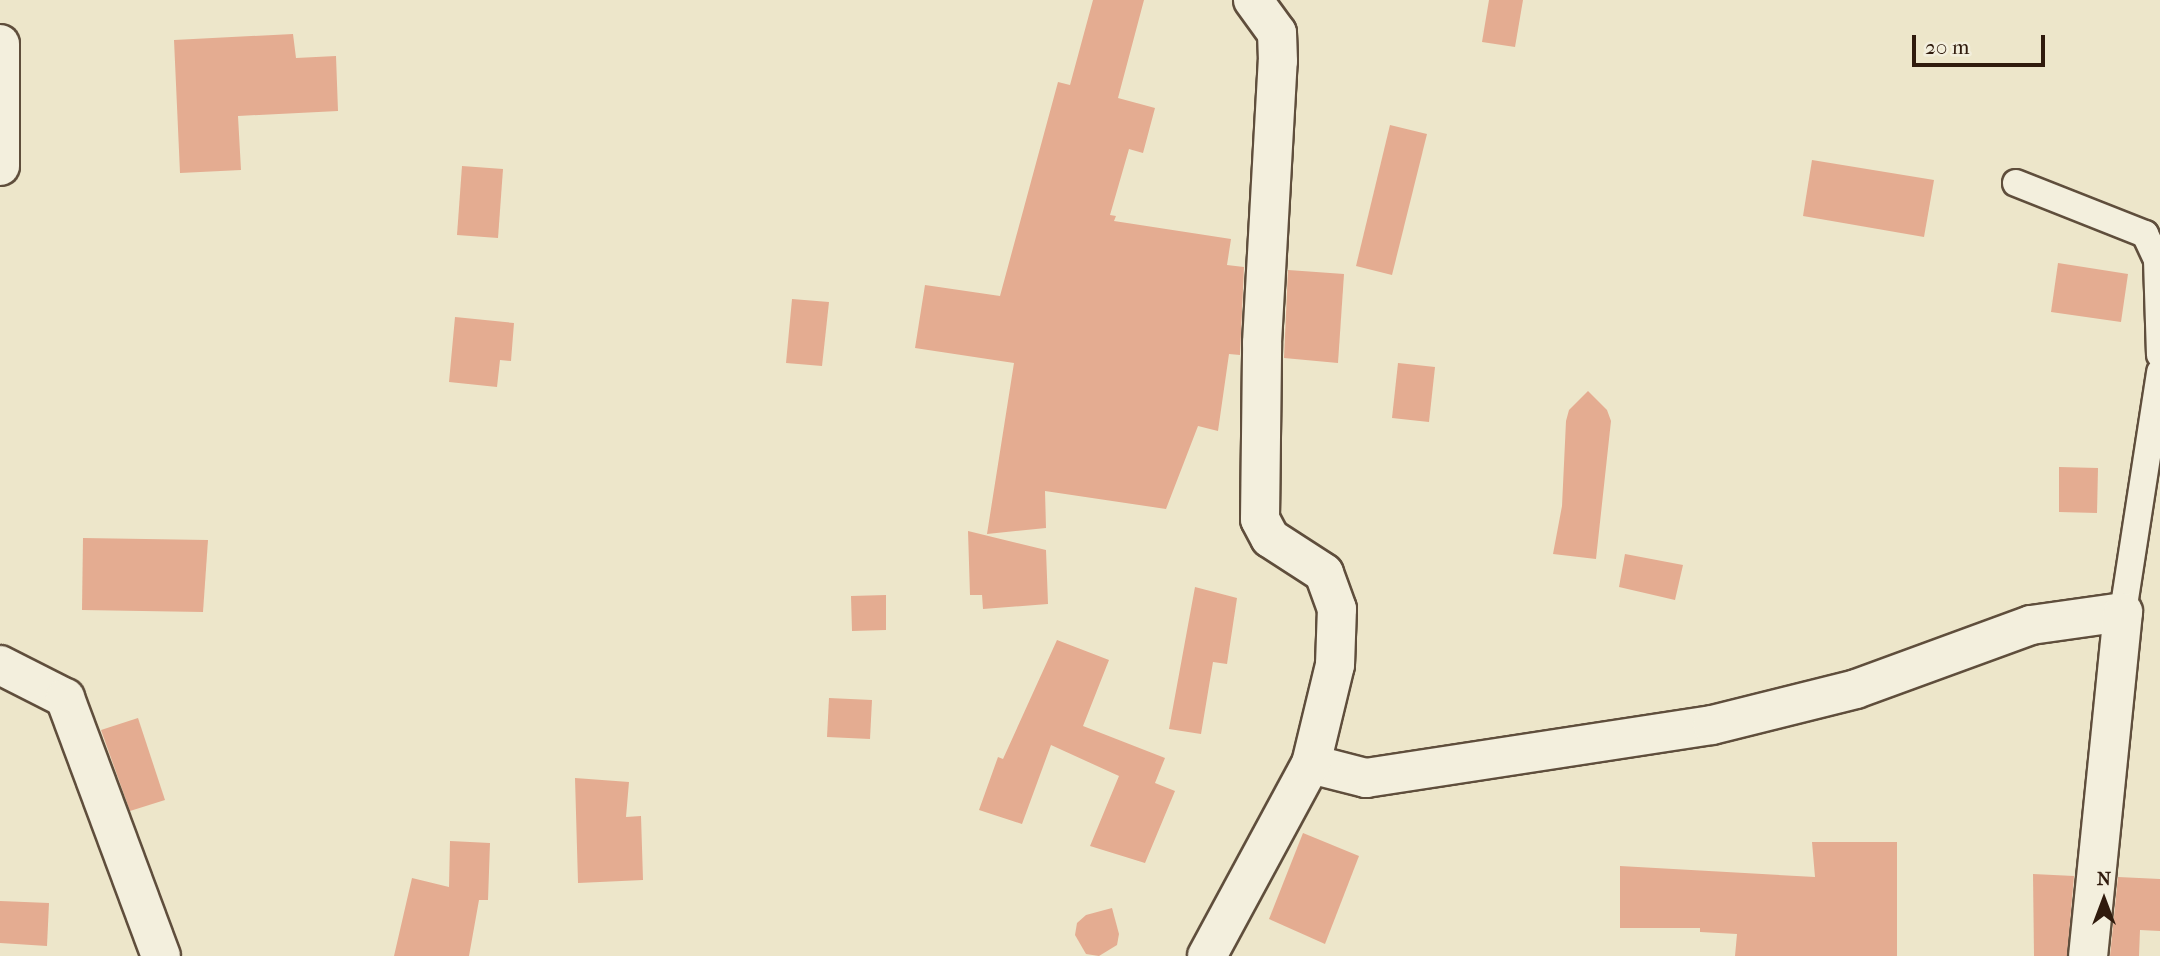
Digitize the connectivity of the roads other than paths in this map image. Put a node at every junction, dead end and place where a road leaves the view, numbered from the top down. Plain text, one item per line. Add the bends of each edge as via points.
1 (1253, 0) edge
2 (0, 44) edge
3 (0, 166) edge
4 (2016, 183) dead end
5 (2160, 355) edge
6 (2160, 372) edge
7 (2123, 612) junction
8 (0, 665) edge
9 (1311, 764) junction
10 (161, 956) edge
11 (1208, 956) edge
12 (2088, 956) edge

1 - 9 street via 1277,33 1278,61 1262,343 1260,519 1270,538 1324,573 1337,609 1335,665
2 - 3 street
4 - 5 lane via 2145,234 2157,260
6 - 7 lane
7 - 9 street via 2031,625 1856,689 1712,725 1366,778
7 - 12 street
8 - 10 street via 65,698
9 - 11 street

